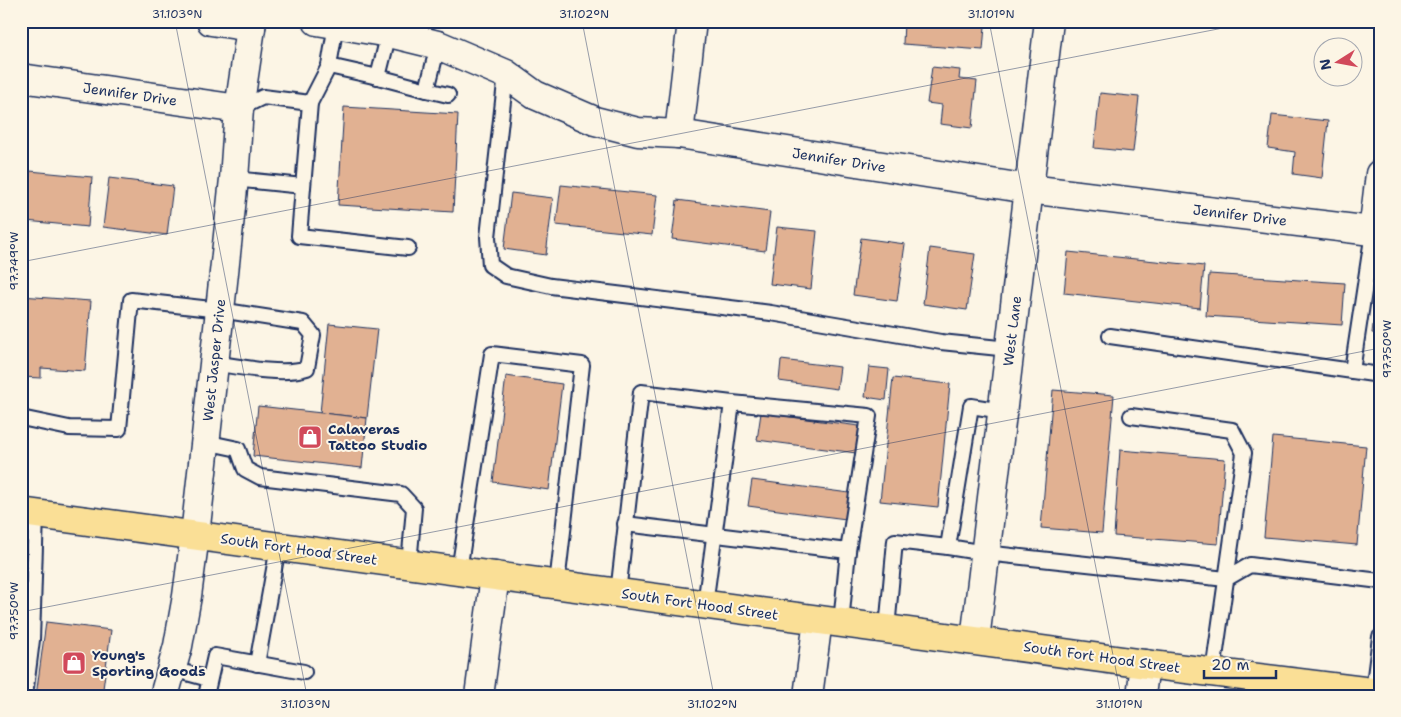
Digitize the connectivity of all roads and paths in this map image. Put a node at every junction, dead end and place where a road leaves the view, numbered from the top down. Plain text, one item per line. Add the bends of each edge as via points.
1 (211, 21) edge
2 (692, 21) edge
3 (1048, 21) edge
4 (327, 23) edge
5 (252, 24) edge
6 (389, 33) junction
7 (438, 45) junction
8 (329, 66) junction
9 (506, 74) junction
10 (378, 77) junction
11 (21, 78) edge
12 (426, 90) junction
13 (448, 95) dead end
14 (310, 103) junction
15 (239, 109) junction
16 (678, 134) junction
17 (1380, 174) edge
18 (234, 178) junction
19 (303, 186) junction
20 (1029, 189) junction
21 (1377, 232) edge
22 (408, 248) dead end
23 (220, 310) junction
24 (1110, 336) dead end
25 (1010, 348) junction
26 (214, 363) junction
27 (1352, 371) junction
28 (1380, 375) edge
29 (732, 403) junction
30 (1002, 410) junction
31 (1131, 416) dead end
32 (21, 418) edge
33 (205, 442) junction
34 (28, 513) edge
35 (625, 524) junction
36 (714, 535) junction
37 (195, 536) junction
38 (278, 547) junction
39 (948, 547) junction
40 (848, 551) junction
41 (985, 553) junction
42 (409, 564) junction
43 (459, 571) junction
44 (495, 576) junction
45 (1226, 579) junction
46 (1380, 581) edge
47 (557, 584) junction
48 (618, 593) junction
49 (705, 604) junction
50 (830, 621) junction
51 (886, 629) junction
52 (1380, 637) edge
53 (975, 640) junction
54 (257, 664) junction
55 (1145, 664) junction
56 (172, 669) junction
57 (304, 672) dead end
58 (1213, 672) junction
59 (209, 680) junction
60 (1377, 692) edge
61 (25, 696) edge
62 (164, 696) edge
63 (206, 696) edge
64 (479, 696) edge
65 (808, 696) edge
66 (1141, 696) edge

1 - 5 street
2 - 16 street
3 - 20 street, West Lane
4 - 6 street, Jennifer Drive
4 - 8 lane
5 - 15 street, West Jasper Drive
6 - 7 street, Jennifer Drive
6 - 10 lane
7 - 9 street, Jennifer Drive
7 - 12 lane
8 - 10 lane
8 - 14 lane
9 - 16 street, Jennifer Drive via 535,96 595,121 638,132
9 - 25 lane via 488,237 490,265 506,276 550,286 772,313 941,342
10 - 12 lane
11 - 15 street, Jennifer Drive
12 - 13 lane
14 - 15 lane via 263,96
14 - 19 lane
15 - 18 street, West Jasper Drive
16 - 20 street, Jennifer Drive
17 - 21 street
18 - 19 lane
18 - 23 street, West Jasper Drive
19 - 22 lane via 299,236
20 - 21 street, Jennifer Drive
20 - 25 street, West Lane
21 - 27 lane
23 - 26 street, West Jasper Drive
23 - 26 lane via 303,323 313,335 307,368 298,371
23 - 32 lane via 131,300 119,428 69,428
24 - 27 lane
25 - 30 street, West Lane
26 - 33 street, West Jasper Drive
27 - 28 lane
29 - 35 lane via 641,392
29 - 36 lane
29 - 40 lane via 869,416
30 - 39 lane via 971,406
30 - 41 street, West Lane
31 - 45 lane via 1232,430 1244,454
33 - 37 street, West Jasper Drive
33 - 42 lane via 238,449 245,469 260,477 401,494 414,508
34 - 37 highway, South Fort Hood Street
34 - 61 lane via 32,640
35 - 36 lane
35 - 48 lane
36 - 40 lane
36 - 49 lane
37 - 38 highway, South Fort Hood Street
37 - 56 street, West Jasper Drive via 188,596
38 - 42 highway, South Fort Hood Street
38 - 54 lane
39 - 41 lane
39 - 51 lane via 895,541
40 - 50 lane
41 - 45 lane
41 - 53 street, West Lane
42 - 43 highway, South Fort Hood Street
43 - 44 highway, South Fort Hood Street
43 - 47 lane via 492,354 582,365
44 - 47 highway, South Fort Hood Street
44 - 64 street
45 - 46 lane via 1250,565
45 - 58 lane
47 - 48 highway, South Fort Hood Street
48 - 49 highway, South Fort Hood Street
49 - 50 highway, South Fort Hood Street
50 - 51 highway, South Fort Hood Street
50 - 65 street
51 - 53 highway, South Fort Hood Street
52 - 60 lane
53 - 55 highway, South Fort Hood Street
54 - 57 lane
54 - 59 lane via 215,656
55 - 58 highway, South Fort Hood Street
55 - 66 street
56 - 59 lane
56 - 62 street, West Jasper Drive
58 - 60 highway, South Fort Hood Street
59 - 63 lane

